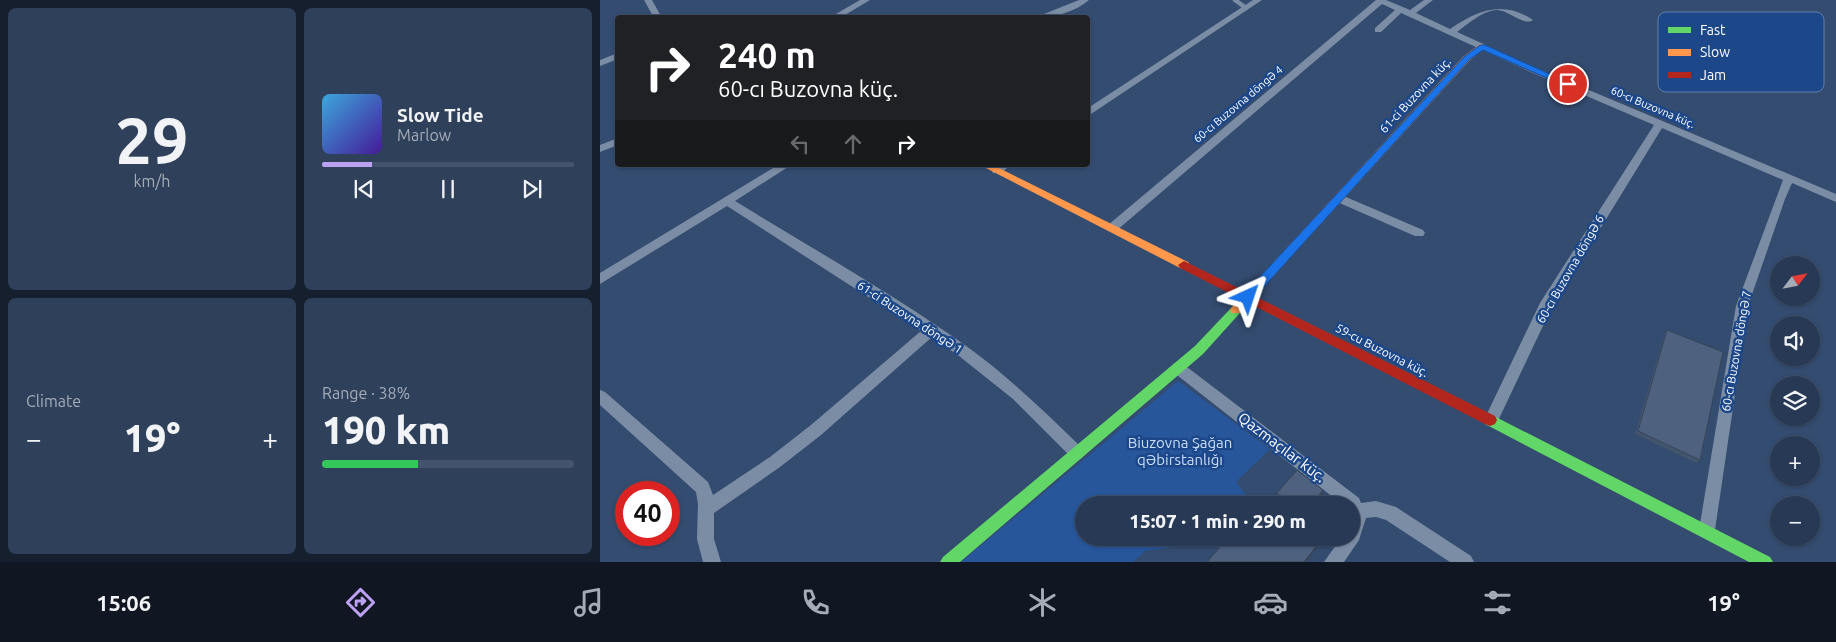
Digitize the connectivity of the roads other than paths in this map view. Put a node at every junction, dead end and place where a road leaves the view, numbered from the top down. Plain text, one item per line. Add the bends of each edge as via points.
1 (648, 0) edge
2 (866, 0) edge
3 (1085, 0) edge
4 (1235, 0) edge
5 (1258, 0) edge
6 (1381, 0) edge
7 (1430, 0) edge
8 (1246, 8) junction
9 (1400, 9) junction
10 (1410, 14) junction
11 (656, 15) edge
12 (838, 15) edge
13 (1048, 15) edge
14 (1529, 20) dead end
15 (1378, 30) dead end
16 (1451, 32) junction
17 (1483, 46) junction
18 (615, 57) edge
19 (600, 63) edge
20 (1090, 111) edge
21 (1660, 123) junction
22 (615, 142) edge
23 (600, 148) edge
24 (783, 167) edge
25 (1002, 168) edge
26 (1789, 178) junction
27 (1339, 198) junction
28 (1836, 198) edge
29 (728, 202) junction
30 (1112, 228) junction
31 (1419, 233) dead end
32 (600, 279) edge
33 (1248, 297) junction
34 (931, 330) junction
35 (1178, 368) junction
36 (600, 396) edge
37 (1491, 420) junction
38 (1077, 453) junction
39 (1346, 496) edge
40 (708, 508) junction
41 (1360, 511) edge
42 (1707, 530) junction
43 (1344, 546) edge
44 (712, 562) edge
45 (948, 562) edge
46 (1333, 562) edge
47 (1465, 562) edge
48 (1765, 562) edge

1 - 11 street
2 - 12 street
3 - 13 street
4 - 8 lane
5 - 8 street
6 - 9 street, 60-cı Buzovna küç.
6 - 30 street, 60-cı Buzovna döngə 4
7 - 10 street
8 - 20 street
9 - 10 street, 60-cı Buzovna küç.
9 - 15 street
10 - 16 street, 60-cı Buzovna küç.
14 - 16 street via 1495,7
16 - 17 street, 60-cı Buzovna küç.
17 - 21 street, 60-cı Buzovna küç.
17 - 27 street, 61-ci Buzovna küç. via 1466,59
18 - 19 street
21 - 26 street, 60-cı Buzovna küç.
21 - 37 street, 60-cı Buzovna döngə 6 via 1545,307
22 - 23 street
24 - 29 street
25 - 30 street, 59-cu Buzovna küç.
26 - 28 street, 60-cı Buzovna küç.
26 - 42 street, 60-cı Buzovna döngə 7 via 1778,199 1768,237 1742,306
27 - 31 street
27 - 33 street, 61-ci Buzovna küç.
29 - 32 street
29 - 34 street, 61-ci Buzovna döngə 1
30 - 33 street, 59-cu Buzovna küç.
33 - 35 street, 61-ci Buzovna küç.
33 - 37 street, 59-cu Buzovna küç.
34 - 38 street, 61-ci Buzovna döngə 1 via 1018,395
34 - 40 street via 816,430
35 - 38 street, 61-ci Buzovna küç.
35 - 39 street, Qazmaçılar küç.
36 - 40 street via 702,487
37 - 42 street, 59-cu Buzovna küç.
38 - 45 street, 61-ci Buzovna küç.
40 - 44 street via 705,529 707,551
41 - 47 street via 1376,509 1390,513
42 - 48 street, 59-cu Buzovna küç.
43 - 46 street

